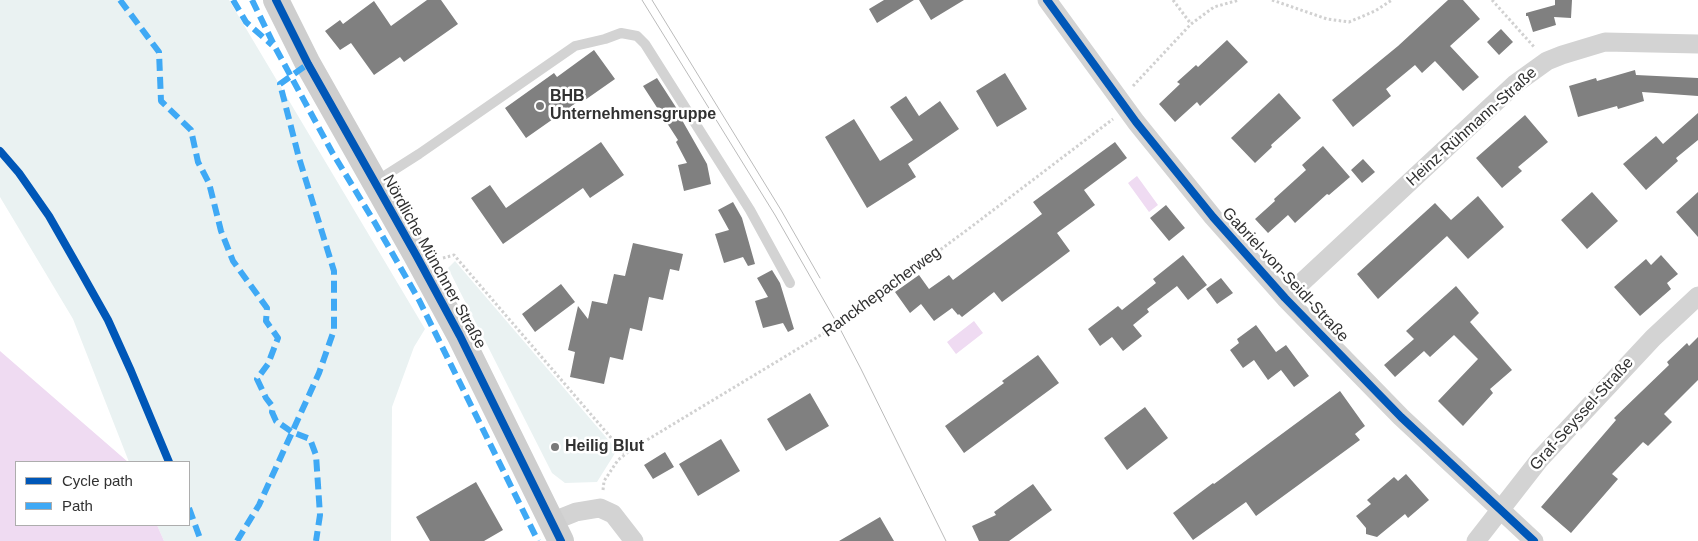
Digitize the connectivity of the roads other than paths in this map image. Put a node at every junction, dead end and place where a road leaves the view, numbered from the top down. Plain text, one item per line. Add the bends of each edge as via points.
1 (276, 0) edge
2 (1047, 0) edge
3 (1698, 44) edge
4 (375, 182) junction
5 (790, 283) dead end
6 (1698, 296) edge
7 (1285, 298) junction
8 (1500, 509) junction
9 (556, 531) edge
10 (634, 541) edge
11 (1476, 541) edge
12 (1534, 541) edge

1 - 4 main road, Nördliche Münchner Straße
2 - 7 street, Gabriel-von-Seidl-Straße via 1122,105 1196,197
3 - 7 street, Heinz-Rühmann-Straße via 1605,42 1547,61 1515,84
4 - 5 lane via 575,46 621,33 637,36 750,210
4 - 9 main road, Nördliche Münchner Straße via 460,336
6 - 8 street, Graf-Seyssel-Straße via 1639,352 1540,459
7 - 8 street, Gabriel-von-Seidl-Straße via 1401,417
8 - 11 street, Graf-Seyssel-Straße
8 - 12 street, Gabriel-von-Seidl-Straße
9 - 10 street via 576,512 600,508 613,514

